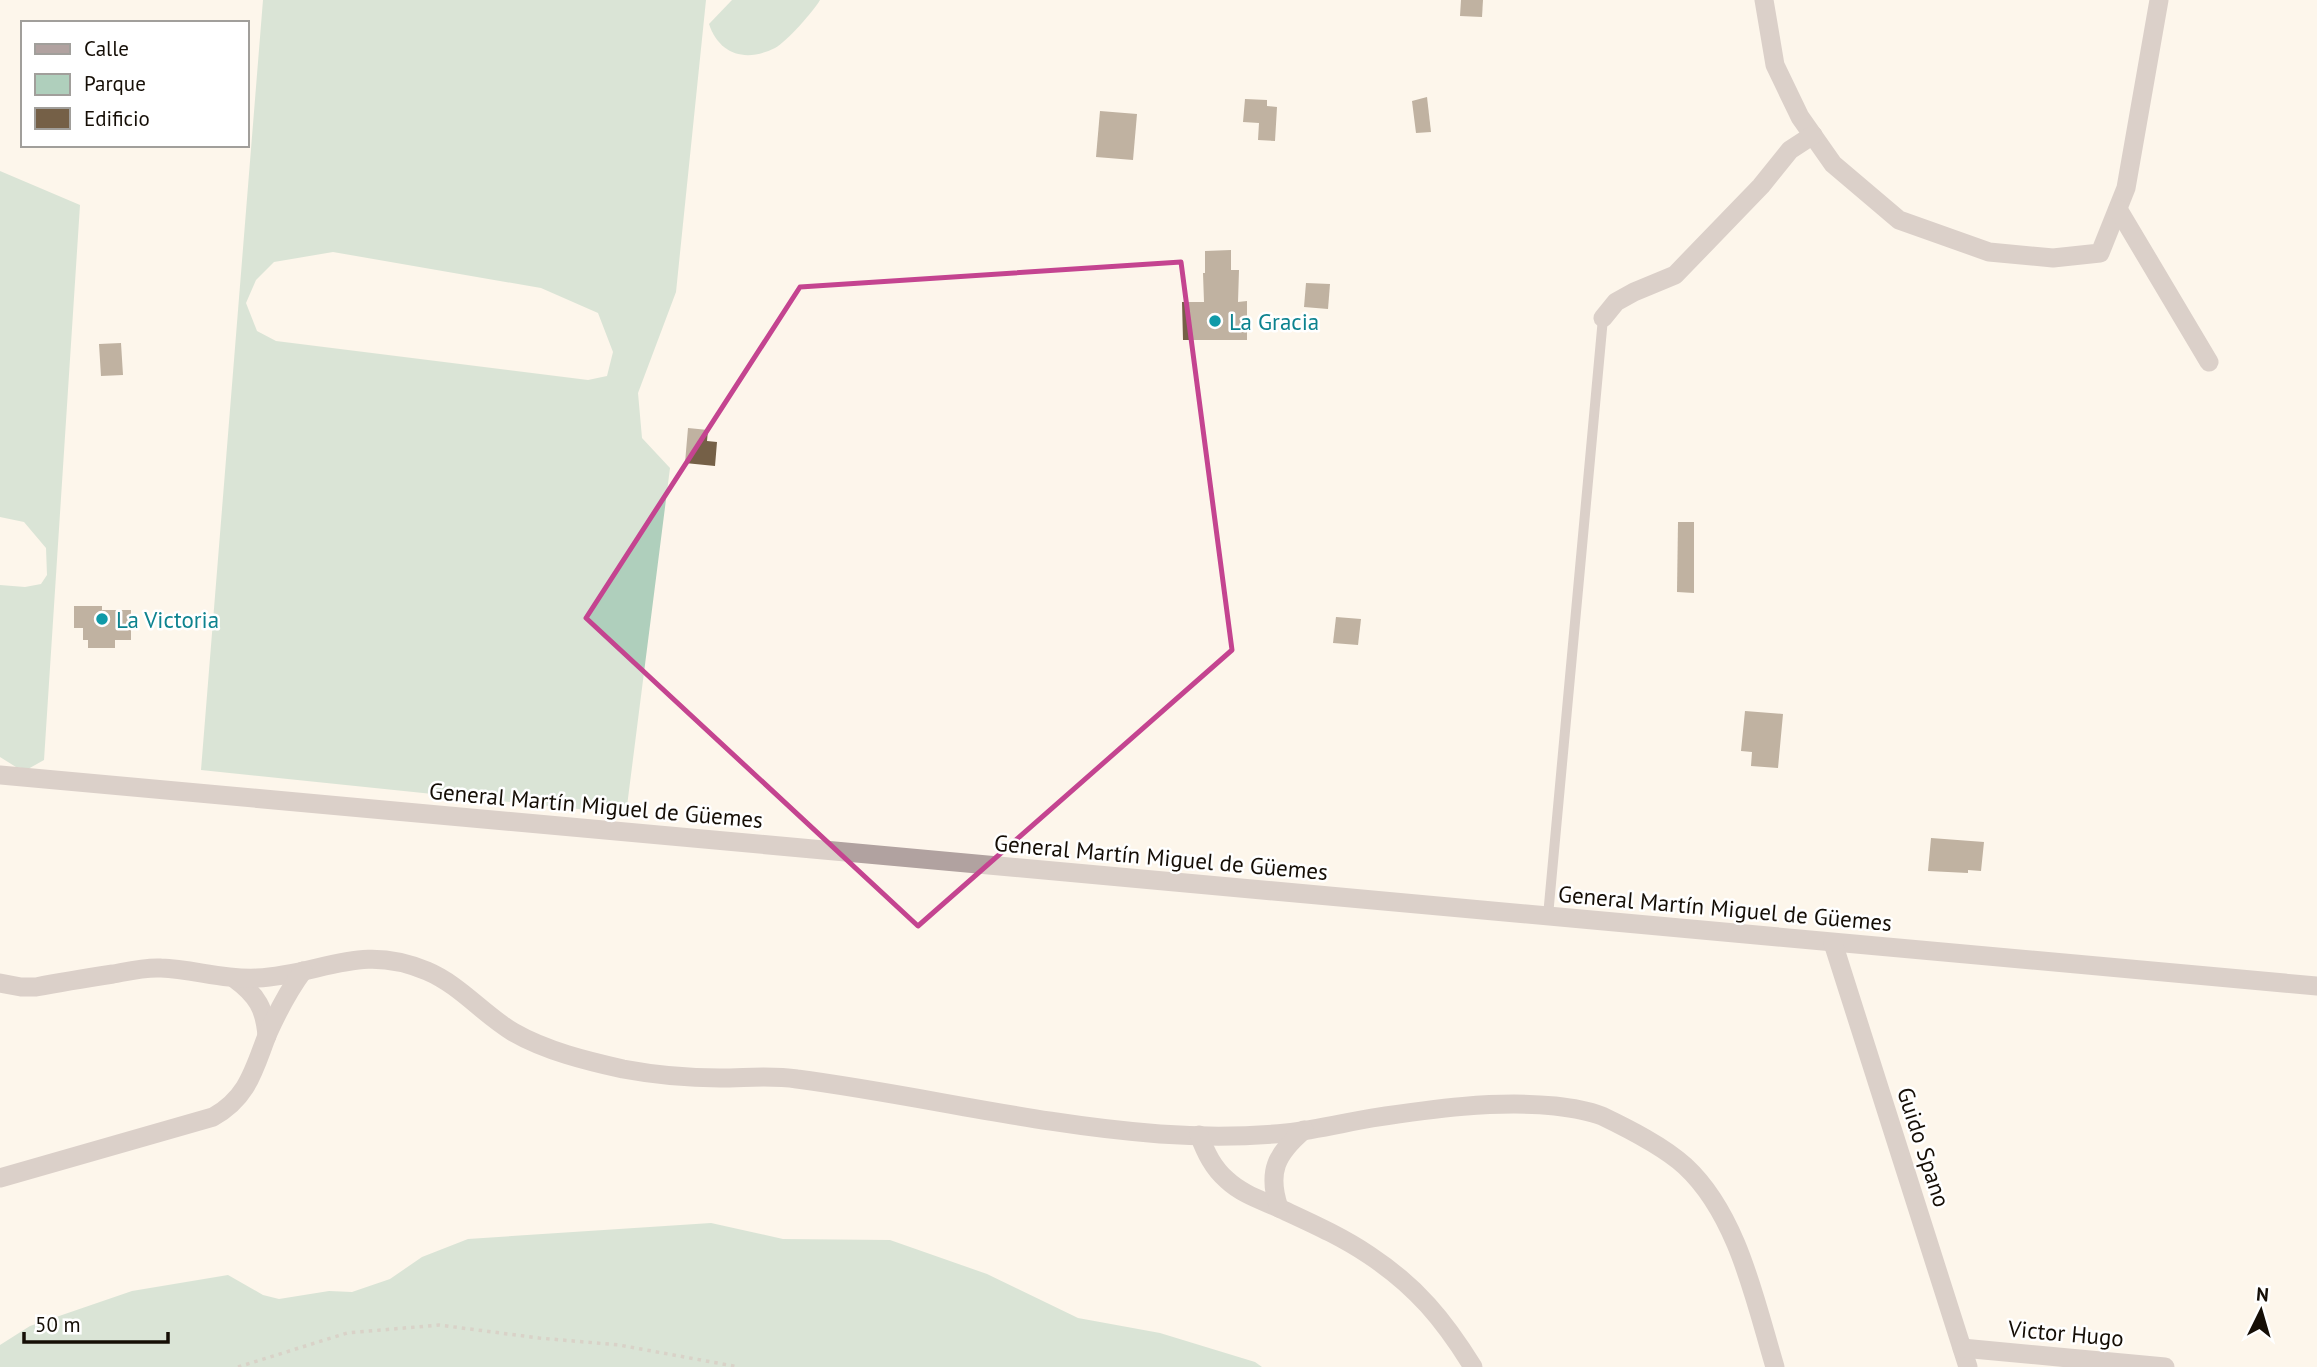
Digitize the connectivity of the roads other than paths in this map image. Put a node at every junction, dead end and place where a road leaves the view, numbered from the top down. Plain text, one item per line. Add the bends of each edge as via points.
1 (1764, 0) edge
2 (2159, 0) edge
3 (1813, 135) junction
4 (2118, 209) junction
5 (1603, 318) joint
6 (2209, 362) dead end
7 (0, 775) edge
8 (1548, 916) junction
9 (1833, 943) junction
10 (303, 971) junction
11 (235, 979) junction
12 (0, 983) edge
13 (2317, 986) edge
14 (267, 1037) junction
15 (1304, 1130) junction
16 (1199, 1135) junction
17 (0, 1178) edge
18 (1279, 1208) junction
19 (1962, 1348) junction
20 (1473, 1367) edge
21 (1775, 1367) edge
22 (1968, 1367) edge
23 (2165, 1367) edge

1 - 3 street via 1775,65
2 - 4 street via 2126,188
3 - 4 street via 1833,164 1899,220 1989,252 2053,258 2100,253
3 - 5 street via 1790,149 1761,186 1675,275 1616,302
4 - 6 street
5 - 8 lane
7 - 8 street, General Martín Miguel de Güemes
8 - 9 street, General Martín Miguel de Güemes
9 - 13 street, General Martín Miguel de Güemes
9 - 19 street, Guido Spano
10 - 11 street
10 - 14 street via 281,1004
10 - 16 street via 370,958 397,961 452,984 512,1031 547,1048 625,1069 695,1078 789,1078 1048,1122
11 - 12 street via 151,968 36,987
11 - 14 street via 258,1001
14 - 17 street via 250,1080 227,1109 213,1117
15 - 16 street
15 - 18 street via 1289,1143 1275,1166 1273,1192
15 - 21 street via 1483,1105 1531,1104 1601,1116 1683,1164 1711,1199 1742,1261
16 - 18 street via 1210,1162 1227,1180
18 - 20 street via 1367,1253 1403,1279 1432,1307
19 - 22 street, Guido Spano
19 - 23 street, Victor Hugo

